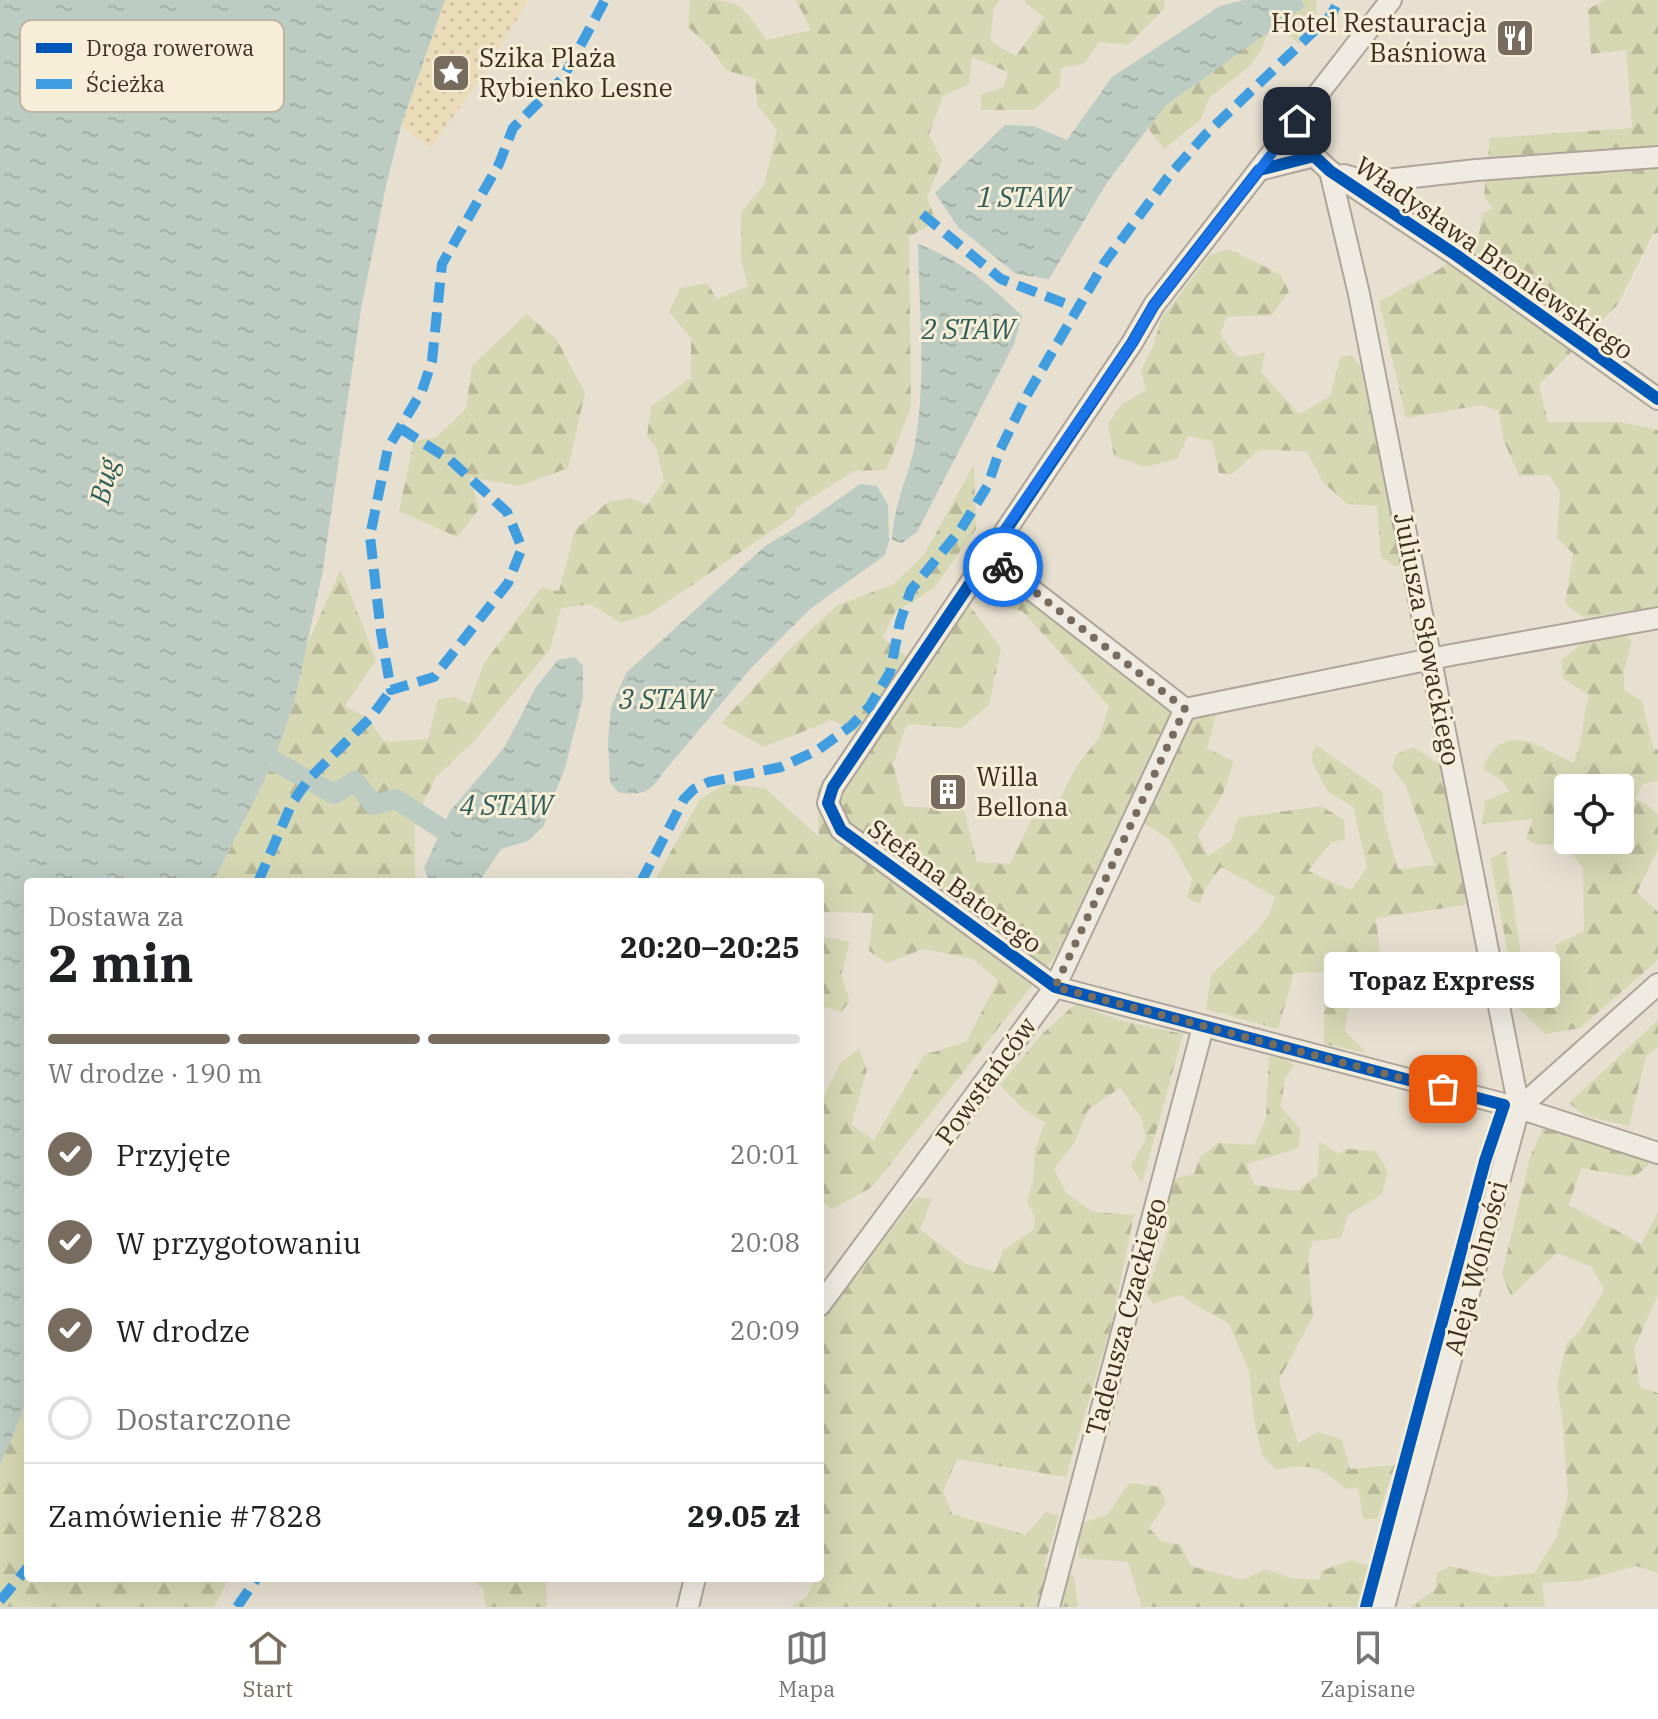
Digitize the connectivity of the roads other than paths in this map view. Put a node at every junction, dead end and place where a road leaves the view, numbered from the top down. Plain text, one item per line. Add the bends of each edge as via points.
1 (1391, 0) edge
2 (1316, 97) junction
3 (1314, 156) junction
4 (1658, 157) edge
5 (1259, 170) junction
6 (1330, 171) junction
7 (1658, 399) edge
8 (987, 555) junction
9 (1658, 618) edge
10 (1432, 661) junction
11 (1185, 709) junction
12 (1658, 984) edge
13 (1055, 987) junction
14 (1203, 1027) junction
15 (1519, 1108) junction
16 (1658, 1153) edge
17 (824, 1300) edge
18 (694, 1582) edge
19 (688, 1607) edge
20 (1049, 1607) edge
21 (1384, 1607) edge

1 - 2 street
2 - 3 street
2 - 5 street
3 - 5 street
3 - 6 street, Władysława Broniewskiego
4 - 6 street via 1368,182
5 - 8 street via 1154,305
6 - 7 street, Władysława Broniewskiego
6 - 10 street, Juliusza Słowackiego
8 - 11 street
8 - 13 street, Stefana Batorego via 833,787 828,803 841,830
9 - 10 street
10 - 11 street
10 - 15 street, Juliusza Słowackiego
11 - 13 street, Powstańców
12 - 15 street
13 - 14 street, Stefana Batorego
13 - 17 street, Powstańców
14 - 15 street, Stefana Batorego
14 - 20 street, Tadeusza Czackiego
15 - 16 street, Stefana Batorego
15 - 21 street, Aleja Wolności
18 - 19 street

